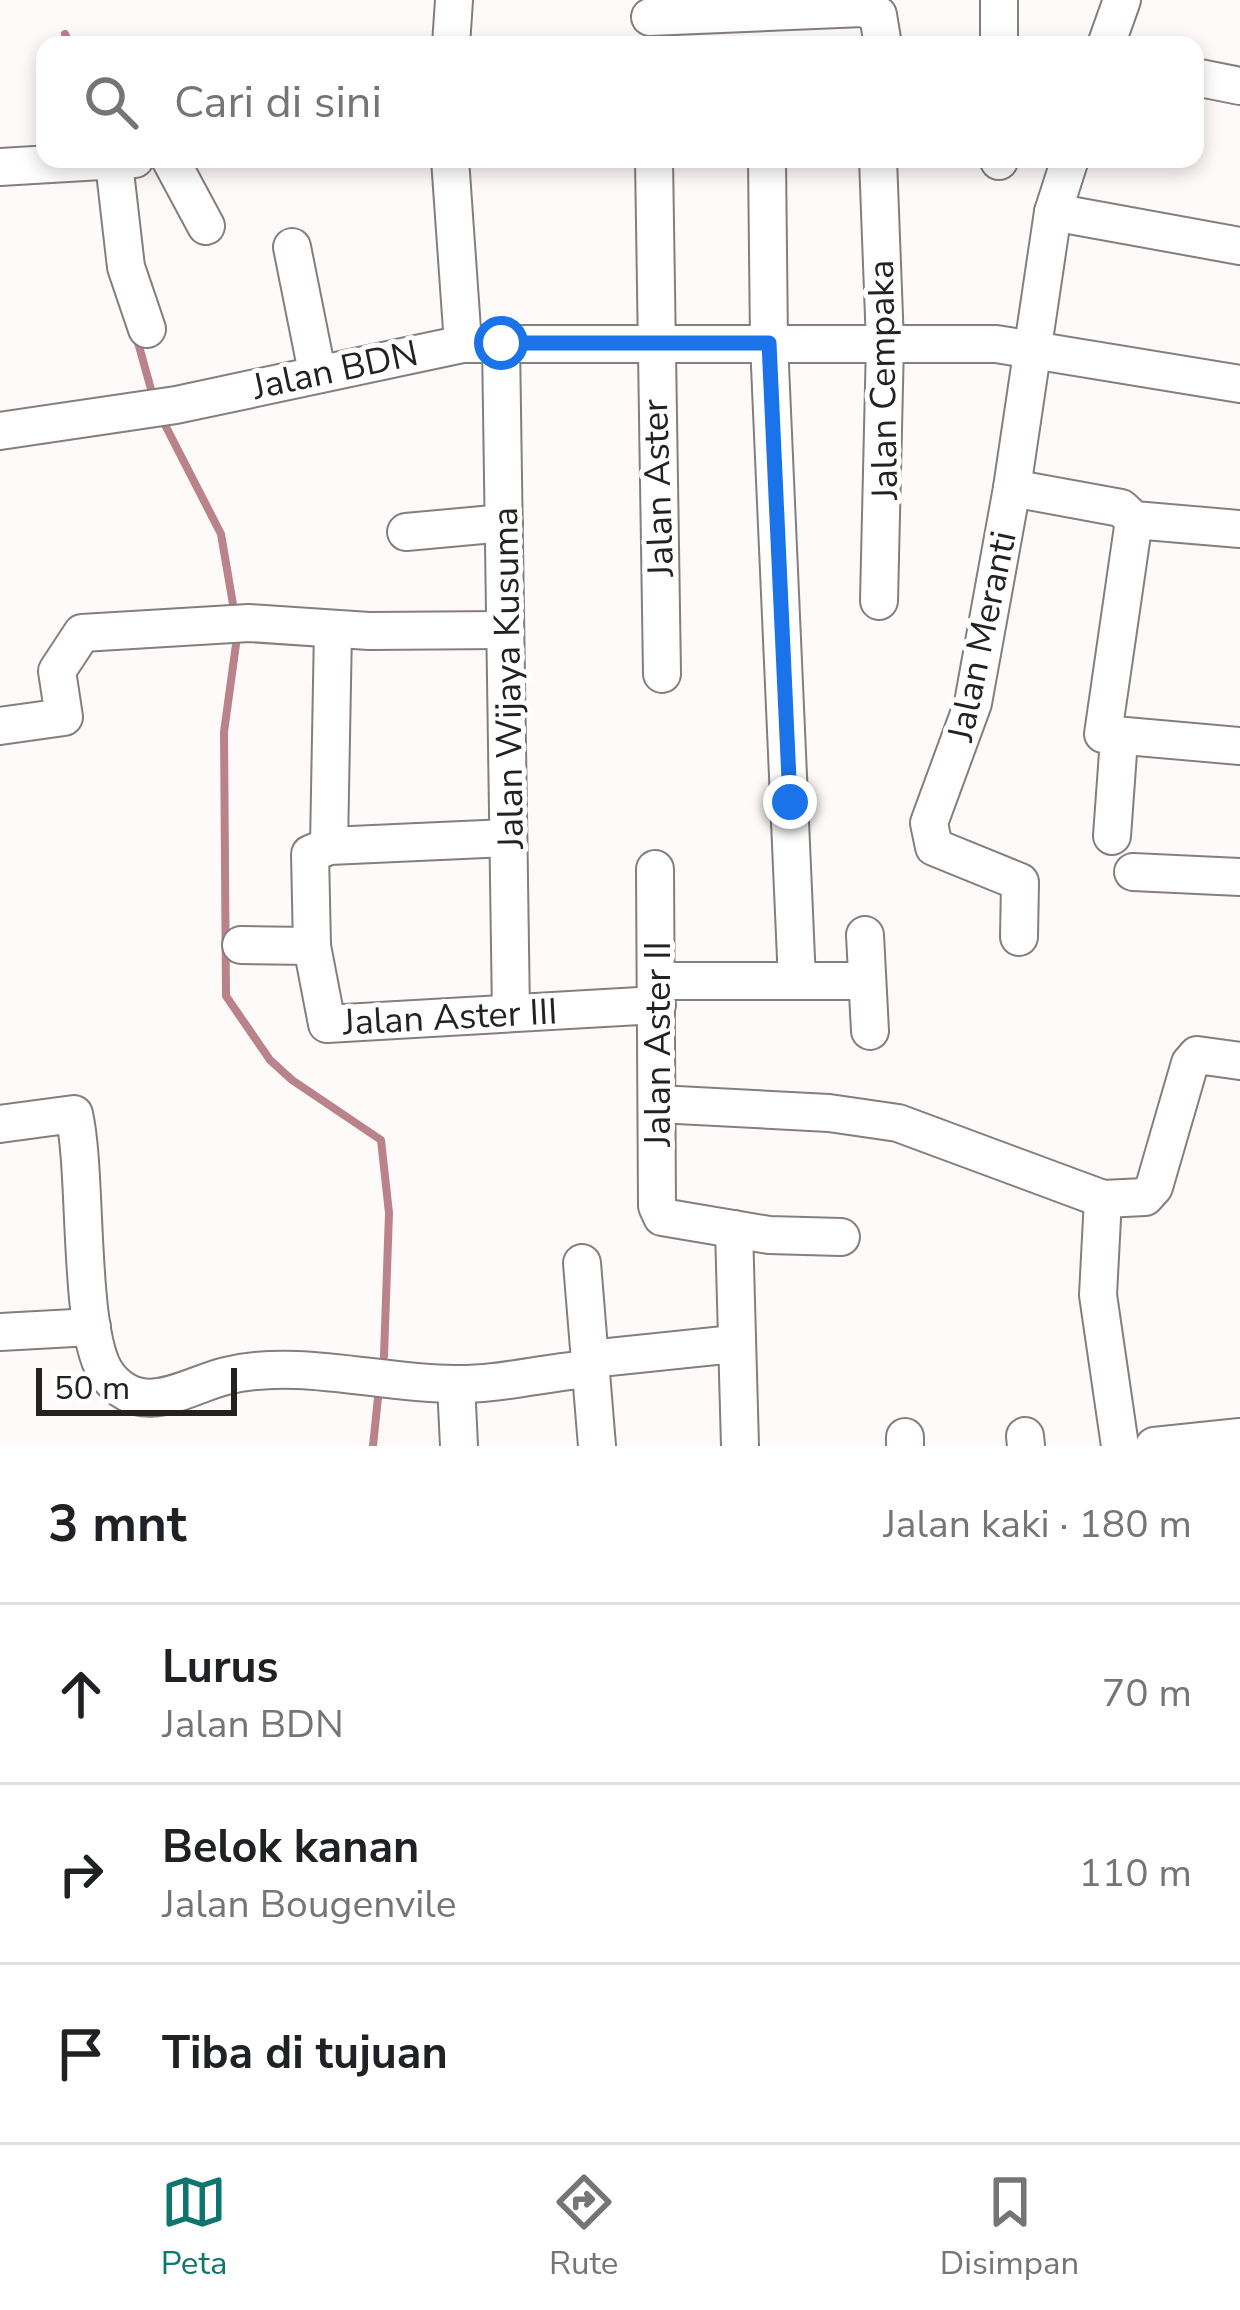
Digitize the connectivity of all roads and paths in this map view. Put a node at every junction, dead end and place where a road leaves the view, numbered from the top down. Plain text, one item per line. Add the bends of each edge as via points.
1 (454, 0) edge
2 (999, 0) edge
3 (1122, 0) edge
4 (661, 16) edge
5 (766, 29) edge
6 (881, 30) edge
7 (452, 36) edge
8 (999, 36) edge
9 (1109, 36) edge
10 (1204, 79) edge
11 (1240, 86) edge
12 (36, 166) edge
13 (0, 167) edge
14 (113, 168) edge
15 (175, 168) edge
16 (451, 168) edge
17 (654, 168) edge
18 (767, 168) edge
19 (878, 168) edge
20 (1067, 168) edge
21 (1053, 212) junction
22 (206, 226) dead end
23 (1240, 246) edge
24 (292, 247) dead end
25 (147, 328) dead end
26 (501, 343) junction
27 (769, 343) junction
28 (885, 343) junction
29 (463, 344) junction
30 (653, 344) junction
31 (1032, 347) junction
32 (317, 372) junction
33 (1240, 384) edge
34 (0, 431) edge
35 (1012, 488) junction
36 (1134, 520) junction
37 (504, 523) junction
38 (1240, 530) edge
39 (406, 532) dead end
40 (879, 601) dead end
41 (333, 628) junction
42 (502, 630) junction
43 (662, 674) dead end
44 (0, 726) edge
45 (1119, 739) junction
46 (1240, 746) edge
47 (1112, 836) dead end
48 (508, 838) junction
49 (329, 846) junction
50 (655, 869) dead end
51 (1133, 872) dead end
52 (1240, 877) edge
53 (866, 935) dead end
54 (1018, 937) dead end
55 (241, 945) dead end
56 (312, 946) junction
57 (797, 981) junction
58 (867, 981) junction
59 (657, 993) junction
60 (512, 1013) junction
61 (870, 1031) dead end
62 (1240, 1060) edge
63 (658, 1104) junction
64 (14, 1122) edge
65 (1102, 1199) junction
66 (734, 1228) junction
67 (841, 1237) dead end
68 (582, 1263) dead end
69 (92, 1327) junction
70 (0, 1332) edge
71 (734, 1344) junction
72 (591, 1364) junction
73 (456, 1384) junction
74 (1240, 1437) edge
75 (458, 1446) edge
76 (596, 1446) edge
77 (740, 1446) edge
78 (1120, 1446) edge
79 (1154, 1446) edge

1 - 7 street
2 - 8 street
3 - 9 street
4 - 5 street
5 - 6 street via 863,8
10 - 11 street
12 - 13 street
14 - 25 street via 126,267
15 - 22 street
16 - 29 street
17 - 30 street, Jalan Aster
18 - 27 street
19 - 28 street, Jalan Cempaka
20 - 21 street, Jalan Meranti
21 - 23 street
21 - 31 street, Jalan Meranti
24 - 32 street
26 - 29 street, Jalan BDN
26 - 30 street, Jalan BDN
26 - 37 street, Jalan Wijaya Kusuma
27 - 28 street, Jalan BDN
27 - 30 street, Jalan BDN
27 - 57 street
28 - 31 street, Jalan BDN
28 - 40 street, Jalan Cempaka
29 - 32 street, Jalan BDN
30 - 43 street, Jalan Aster
31 - 33 street, Jalan BDN
31 - 35 street, Jalan Meranti
32 - 34 street, Jalan BDN
35 - 36 street via 1121,508
35 - 54 street, Jalan Meranti via 973,703 929,823 934,847 1020,881
36 - 38 street
36 - 45 street via 1102,728
37 - 39 street
37 - 42 street, Jalan Wijaya Kusuma
41 - 42 street
41 - 44 street via 82,633 57,671 64,717
41 - 49 street
42 - 48 street, Jalan Wijaya Kusuma
45 - 46 street
45 - 47 street
48 - 49 street
48 - 60 street, Jalan Wijaya Kusuma
49 - 56 street, Jalan Aster III via 316,847 308,862
50 - 59 street, Jalan Aster II
51 - 52 street
53 - 58 street
55 - 56 street
56 - 60 street, Jalan Aster III via 323,1015 335,1027
57 - 58 street, Jalan Aster III
57 - 59 street, Jalan Aster III
58 - 61 street
59 - 60 street, Jalan Aster III
59 - 63 street, Jalan Aster II
62 - 65 street via 1197,1055 1154,1187 1145,1197
63 - 65 street via 898,1123
63 - 66 street, Jalan Aster II via 662,1217
64 - 69 street via 74,1114
65 - 78 street via 1098,1295
66 - 67 street
66 - 71 street
68 - 72 street
69 - 70 street
69 - 73 street via 108,1376 159,1399 226,1376 284,1371
71 - 72 street
71 - 77 street
72 - 73 street
72 - 76 street
73 - 75 street
74 - 79 street

